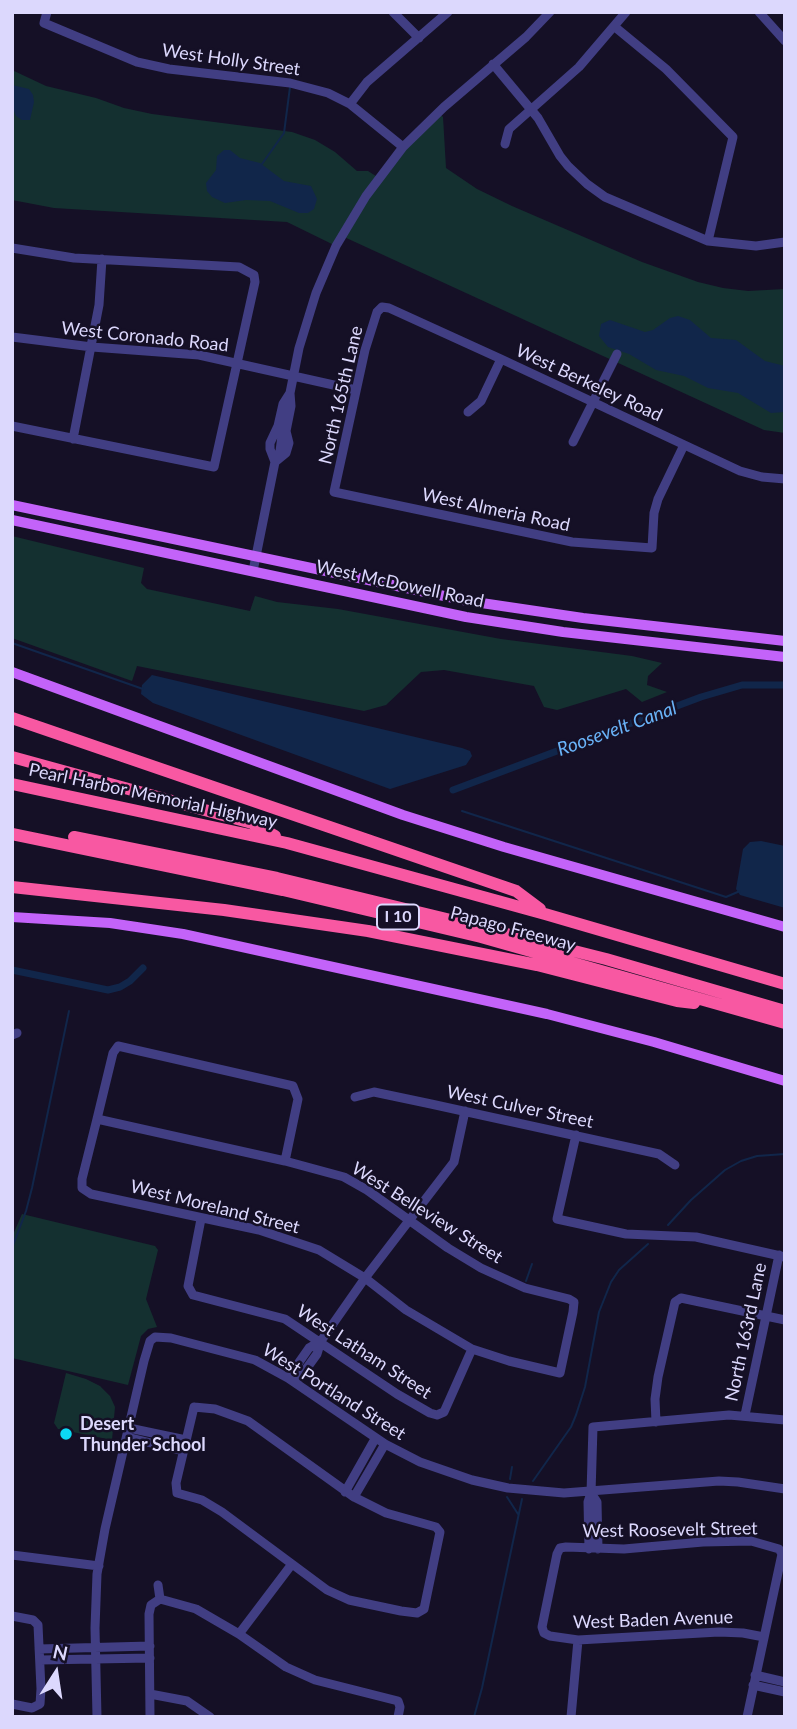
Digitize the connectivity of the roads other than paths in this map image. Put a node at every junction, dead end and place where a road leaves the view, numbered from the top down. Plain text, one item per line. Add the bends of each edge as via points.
1 (47, 12) edge
2 (393, 12) edge
3 (448, 12) edge
4 (550, 12) edge
5 (626, 12) edge
6 (759, 12) edge
7 (615, 27) junction
8 (419, 38) junction
9 (785, 41) edge
10 (493, 64) junction
11 (350, 104) junction
12 (532, 110) junction
13 (505, 144) dead end
14 (403, 147) junction
15 (708, 241) junction
16 (785, 242) edge
17 (12, 248) edge
18 (102, 259) junction
19 (382, 307) joint
20 (12, 337) edge
21 (92, 347) junction
22 (617, 354) dead end
23 (501, 359) junction
24 (237, 363) junction
25 (293, 376) junction
26 (356, 390) junction
27 (593, 402) junction
28 (468, 412) dead end
29 (12, 426) edge
30 (73, 439) junction
31 (573, 442) dead end
32 (684, 445) junction
33 (785, 479) edge
34 (334, 492) joint
35 (12, 505) edge
36 (12, 520) edge
37 (256, 557) junction
38 (253, 571) junction
39 (785, 640) edge
40 (785, 657) edge
41 (12, 672) edge
42 (12, 718) edge
43 (12, 757) edge
44 (12, 784) edge
45 (12, 825) edge
46 (12, 836) edge
47 (287, 843) junction
48 (12, 887) edge
49 (545, 914) junction
50 (12, 917) edge
51 (785, 927) edge
52 (785, 984) edge
53 (727, 1006) junction
54 (785, 1011) edge
55 (785, 1023) edge
56 (785, 1081) edge
57 (355, 1097) dead end
58 (465, 1111) junction
59 (97, 1119) junction
60 (576, 1135) junction
61 (285, 1161) junction
62 (675, 1165) dead end
63 (201, 1219) junction
64 (408, 1220) junction
65 (782, 1256) edge
66 (365, 1278) junction
67 (765, 1316) junction
68 (785, 1320) edge
69 (321, 1341) junction
70 (472, 1349) junction
71 (561, 1373) joint
72 (292, 1380) junction
73 (745, 1415) junction
74 (785, 1420) edge
75 (656, 1422) junction
76 (128, 1432) junction
77 (375, 1439) junction
78 (186, 1440) junction
79 (384, 1444) junction
80 (183, 1451) junction
81 (785, 1489) edge
82 (591, 1493) junction
83 (350, 1494) junction
84 (593, 1549) junction
85 (12, 1555) edge
86 (292, 1564) junction
87 (99, 1566) junction
88 (158, 1585) dead end
89 (160, 1599) junction
90 (12, 1616) edge
91 (544, 1633) joint
92 (239, 1634) junction
93 (764, 1637) junction
94 (578, 1640) junction
95 (150, 1646) junction
96 (39, 1649) junction
97 (95, 1653) junction
98 (150, 1658) junction
99 (40, 1660) junction
100 (754, 1680) junction
101 (785, 1682) edge
102 (785, 1692) edge
103 (150, 1694) junction
104 (12, 1704) edge
105 (97, 1717) edge
106 (150, 1717) edge
107 (210, 1717) edge
108 (398, 1717) edge
109 (571, 1717) edge
110 (747, 1717) edge

1 - 11 street, West Holly Street via 44,23 137,62 310,86
2 - 8 street
3 - 8 street
4 - 10 street
5 - 7 street
6 - 9 street
7 - 12 street
7 - 15 street via 666,69 733,136
8 - 11 street via 367,82
10 - 12 street
10 - 14 street
11 - 14 street, West Holly Street
12 - 13 street via 509,129
12 - 15 street via 560,156 587,184 617,204
14 - 25 street via 336,246 310,310
15 - 16 street via 756,246
17 - 18 street
18 - 21 street
18 - 24 street via 249,270 255,282
19 - 23 street, West Berkeley Road
19 - 26 street, North 165th Lane
20 - 21 street, West Coronado Road
21 - 24 street, West Coronado Road via 199,355
21 - 30 street
22 - 27 street
23 - 27 street, West Berkeley Road
23 - 28 street via 481,401
24 - 25 street, West Coronado Road
24 - 30 street via 214,467
25 - 26 street, West Coronado Road
25 - 37 street via 291,405
26 - 34 street, North 165th Lane
27 - 31 street
27 - 32 street, West Berkeley Road
29 - 30 street
32 - 33 street, West Berkeley Road via 740,471
32 - 34 street, West Almeria Road via 658,499 652,548 572,542
35 - 37 main road, West McDowell Road
36 - 38 main road, West McDowell Road
37 - 38 street
37 - 39 main road, West McDowell Road via 511,608
38 - 40 main road, West McDowell Road via 508,624
41 - 51 main road via 403,815
42 - 49 highway via 516,891
43 - 47 highway via 253,823
44 - 47 highway, Pearl Harbor Memorial Highway / I 10
45 - 54 highway via 251,873 459,922
46 - 53 highway, Papago Freeway / I 10 via 283,890 481,937
47 - 49 highway, Papago Freeway / I 10
48 - 53 highway via 310,922 537,965 677,1002
49 - 52 highway, Papago Freeway / I 10
50 - 56 main road via 110,923 205,939 547,1014
53 - 55 highway, Papago Freeway / I 10
57 - 58 street, West Culver Street via 374,1092
58 - 60 street, West Culver Street
58 - 64 street via 454,1161
59 - 61 street, West Belleview Street
59 - 61 street via 118,1046 293,1086 298,1099
59 - 63 street, West Moreland Street via 82,1188 91,1194
60 - 62 street, West Culver Street via 659,1154
60 - 65 street via 557,1219 626,1234 696,1237
61 - 64 street, West Belleview Street via 344,1177
63 - 66 street, West Moreland Street via 259,1230 319,1250
63 - 69 street, West Latham Street via 188,1286 194,1294 285,1319
64 - 66 street
64 - 71 street, West Belleview Street via 502,1279 573,1302
65 - 67 street, North 163rd Lane
66 - 69 street
66 - 70 street, West Moreland Street via 406,1310
67 - 68 street
67 - 73 street, North 163rd Lane
67 - 75 street via 681,1298 675,1302 657,1377
69 - 70 street, West Latham Street via 397,1394 437,1415 444,1412
69 - 72 street via 317,1353
70 - 71 street, West Moreland Street
72 - 76 street, West Portland Street via 240,1354 155,1337 150,1341
72 - 77 street, West Portland Street
73 - 74 street
73 - 75 street
75 - 82 street via 593,1427
76 - 78 street
76 - 80 street
76 - 87 street
77 - 79 street, West Portland Street
77 - 83 street
78 - 80 street
78 - 83 street via 194,1407 215,1409 248,1421
79 - 82 street, West Portland Street via 472,1480 535,1491
79 - 83 street
80 - 86 street via 177,1493 212,1506
81 - 82 street, West Portland Street via 719,1481
82 - 84 street
83 - 86 street via 386,1513 440,1532 424,1609 417,1614 349,1600
84 - 91 street, West Roosevelt Street via 560,1548 541,1627
84 - 93 street, West Roosevelt Street via 751,1541 779,1549 782,1554
85 - 87 street
86 - 92 street
87 - 97 street
88 - 89 street
89 - 92 street via 196,1609
89 - 95 street via 151,1605 149,1614
90 - 96 street via 38,1625
91 - 94 street, West Baden Avenue
92 - 108 street via 286,1667 316,1680 398,1701
93 - 94 street, West Baden Avenue via 719,1632
93 - 100 street
94 - 109 street
95 - 97 street
95 - 98 street
96 - 97 street
96 - 99 street
97 - 98 street
97 - 99 street
97 - 105 street
98 - 103 street
99 - 104 street via 40,1703 32,1708
100 - 101 street
100 - 102 street
100 - 110 street
103 - 106 street
103 - 107 street via 187,1701

